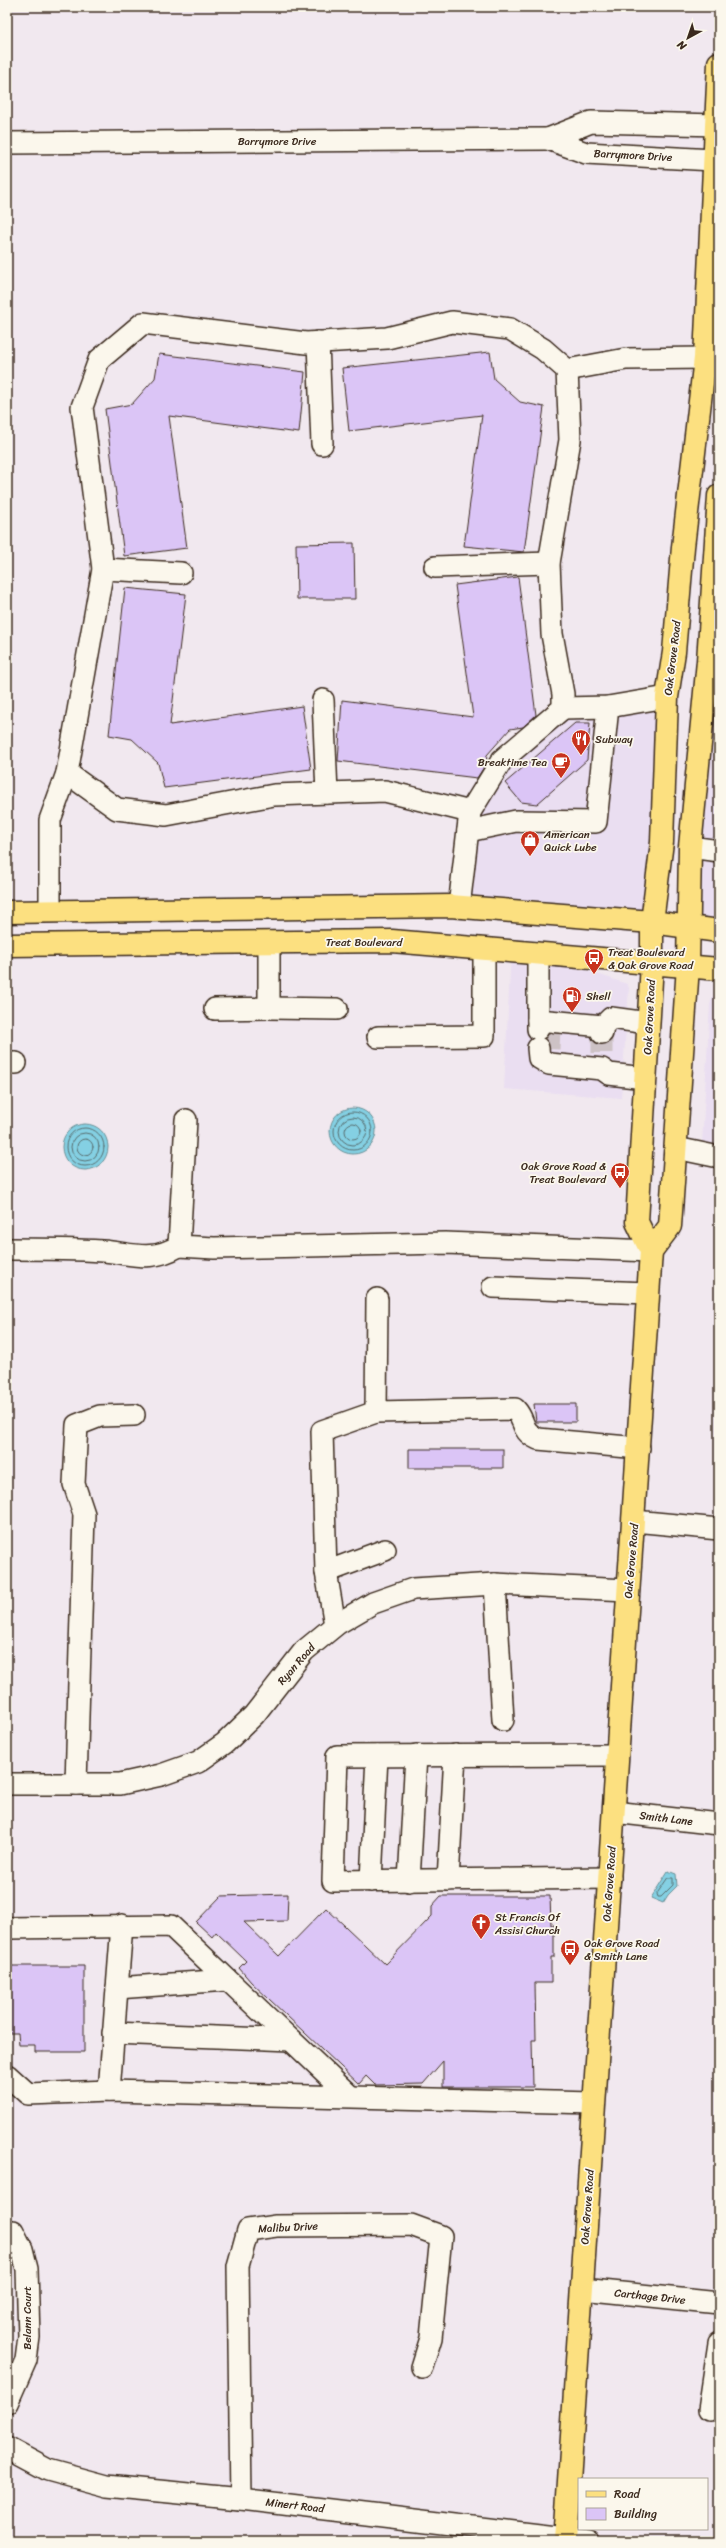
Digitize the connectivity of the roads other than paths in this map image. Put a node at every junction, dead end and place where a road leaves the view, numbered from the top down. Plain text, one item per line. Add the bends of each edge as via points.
1 (719, 63) edge
2 (717, 124) edge
3 (548, 139) junction
4 (7, 143) edge
5 (716, 158) edge
6 (318, 342) junction
7 (714, 359) edge
8 (567, 370) junction
9 (322, 444) dead end
10 (719, 496) edge
11 (718, 539) edge
12 (549, 562) junction
13 (435, 567) dead end
14 (103, 569) junction
15 (181, 573) dead end
16 (714, 662) edge
17 (667, 697) junction
18 (323, 700) dead end
19 (608, 707) junction
20 (562, 708) junction
21 (67, 773) junction
22 (327, 793) junction
23 (469, 821) junction
24 (690, 847) junction
25 (719, 851) edge
26 (459, 907) junction
27 (50, 911) junction
28 (7, 912) edge
29 (652, 922) junction
30 (688, 927) junction
31 (719, 931) edge
32 (269, 942) junction
33 (7, 945) edge
34 (484, 950) junction
35 (538, 954) junction
36 (652, 963) junction
37 (688, 966) junction
38 (719, 969) edge
39 (215, 1008) dead end
40 (269, 1008) junction
41 (337, 1009) dead end
42 (648, 1023) junction
43 (378, 1037) dead end
44 (545, 1037) junction
45 (596, 1045) junction
46 (645, 1078) junction
47 (186, 1120) dead end
48 (676, 1148) junction
49 (719, 1157) edge
50 (179, 1246) junction
51 (7, 1249) edge
52 (651, 1251) junction
53 (493, 1287) dead end
54 (648, 1293) junction
55 (377, 1299) dead end
56 (376, 1412) junction
57 (134, 1415) dead end
58 (639, 1448) junction
59 (634, 1521) junction
60 (719, 1529) edge
61 (385, 1550) dead end
62 (326, 1572) junction
63 (496, 1584) junction
64 (628, 1590) junction
65 (335, 1625) junction
66 (503, 1720) dead end
67 (416, 1755) junction
68 (455, 1755) junction
69 (618, 1755) junction
70 (377, 1756) junction
71 (7, 1784) edge
72 (76, 1784) junction
73 (614, 1812) junction
74 (719, 1824) edge
75 (610, 1878) junction
76 (448, 1880) junction
77 (371, 1881) junction
78 (409, 1881) junction
79 (122, 1925) junction
80 (7, 1928) edge
81 (227, 1980) junction
82 (117, 1988) junction
83 (113, 2033) junction
84 (291, 2040) junction
85 (7, 2075) edge
86 (109, 2091) junction
87 (350, 2096) junction
88 (594, 2103) junction
89 (13, 2231) dead end
90 (582, 2289) junction
91 (719, 2303) edge
92 (719, 2342) edge
93 (422, 2367) dead end
94 (7, 2403) edge
95 (709, 2410) dead end
96 (7, 2448) edge
97 (241, 2499) junction
98 (565, 2540) edge
99 (590, 2541) edge

1 - 2 main road, Oak Grove Road
2 - 3 street, Barrymore Drive via 591,122
2 - 5 main road, Oak Grove Road
3 - 4 street, Barrymore Drive
3 - 5 street, Barrymore Drive via 586,152
5 - 7 main road, Oak Grove Road
6 - 8 street via 387,338 452,322 510,329 543,349
6 - 9 street
6 - 14 street via 306,343 143,323 99,360 82,407
7 - 8 street via 626,359
7 - 17 main road, Oak Grove Road via 683,547 674,652
8 - 12 street via 570,440
10 - 11 main road
11 - 16 main road
12 - 13 street
12 - 20 street via 552,634
14 - 15 street
14 - 21 street
16 - 24 main road
17 - 19 street
17 - 29 main road, Oak Grove Road via 662,842
18 - 22 street
19 - 20 street
19 - 23 street via 596,822
20 - 23 street via 502,760
21 - 22 street via 117,809 166,815 274,795
21 - 27 street via 50,820
22 - 23 street via 386,791
23 - 26 street
24 - 25 street
24 - 30 main road
26 - 27 main road
26 - 29 main road
27 - 28 main road
29 - 30 main road
29 - 36 main road, Oak Grove Road
30 - 31 main road
30 - 37 main road
32 - 33 main road, Treat Boulevard
32 - 34 main road, Treat Boulevard via 392,941
32 - 40 street
34 - 35 main road, Treat Boulevard
34 - 43 street via 484,1036
35 - 36 main road, Treat Boulevard
35 - 44 street
36 - 37 main road, Treat Boulevard
36 - 42 main road, Oak Grove Road
37 - 38 main road, Treat Boulevard
37 - 48 main road
39 - 40 street
40 - 41 street
42 - 45 street via 611,1018
42 - 46 main road, Oak Grove Road
44 - 45 street
44 - 45 street
45 - 46 street via 610,1074
46 - 52 main road, Oak Grove Road via 637,1222
47 - 50 street
48 - 49 street
48 - 52 main road via 670,1226
50 - 51 street via 162,1255 144,1257 103,1251
50 - 52 street via 214,1248 445,1242
52 - 54 main road, Oak Grove Road
53 - 54 street
54 - 58 main road, Oak Grove Road
55 - 56 street
56 - 58 street via 515,1409 527,1434 538,1439
56 - 62 street via 322,1431
57 - 72 street via 100,1416 77,1425 74,1484 84,1514
58 - 59 main road, Oak Grove Road
59 - 60 street
59 - 64 main road, Oak Grove Road
61 - 62 street
62 - 65 street
63 - 64 street, Ryan Road
63 - 65 street, Ryan Road via 413,1589 373,1603
63 - 66 street
64 - 69 main road, Oak Grove Road
65 - 72 street, Ryan Road via 304,1651 254,1715 225,1743 198,1762 161,1775 120,1784
67 - 68 street
67 - 70 street
67 - 78 street
68 - 69 street
68 - 76 street
69 - 73 main road, Oak Grove Road
70 - 77 street
70 - 77 street via 337,1756 333,1881
71 - 72 street, Ryan Road
73 - 74 street, Smith Lane
73 - 75 main road, Oak Grove Road
75 - 76 street
75 - 88 main road, Oak Grove Road
76 - 78 street
77 - 78 street
79 - 80 street
79 - 81 street via 171,1926
79 - 82 street
81 - 82 street
81 - 84 street
82 - 83 street
83 - 84 street
83 - 86 street
84 - 87 street
85 - 86 street via 28,2094
86 - 87 street
87 - 88 street
88 - 90 main road, Oak Grove Road
89 - 94 street, Belann Court via 22,2249 27,2269 29,2337 26,2360
90 - 91 street, Carthage Drive
90 - 98 main road, Oak Grove Road
92 - 95 street
93 - 97 street, Malibu Drive via 431,2338 441,2236 411,2225 276,2226 248,2230 238,2266
96 - 97 street, Minert Road via 48,2470 77,2480 107,2486
97 - 98 street, Minert Road
98 - 99 street, Minert Road

